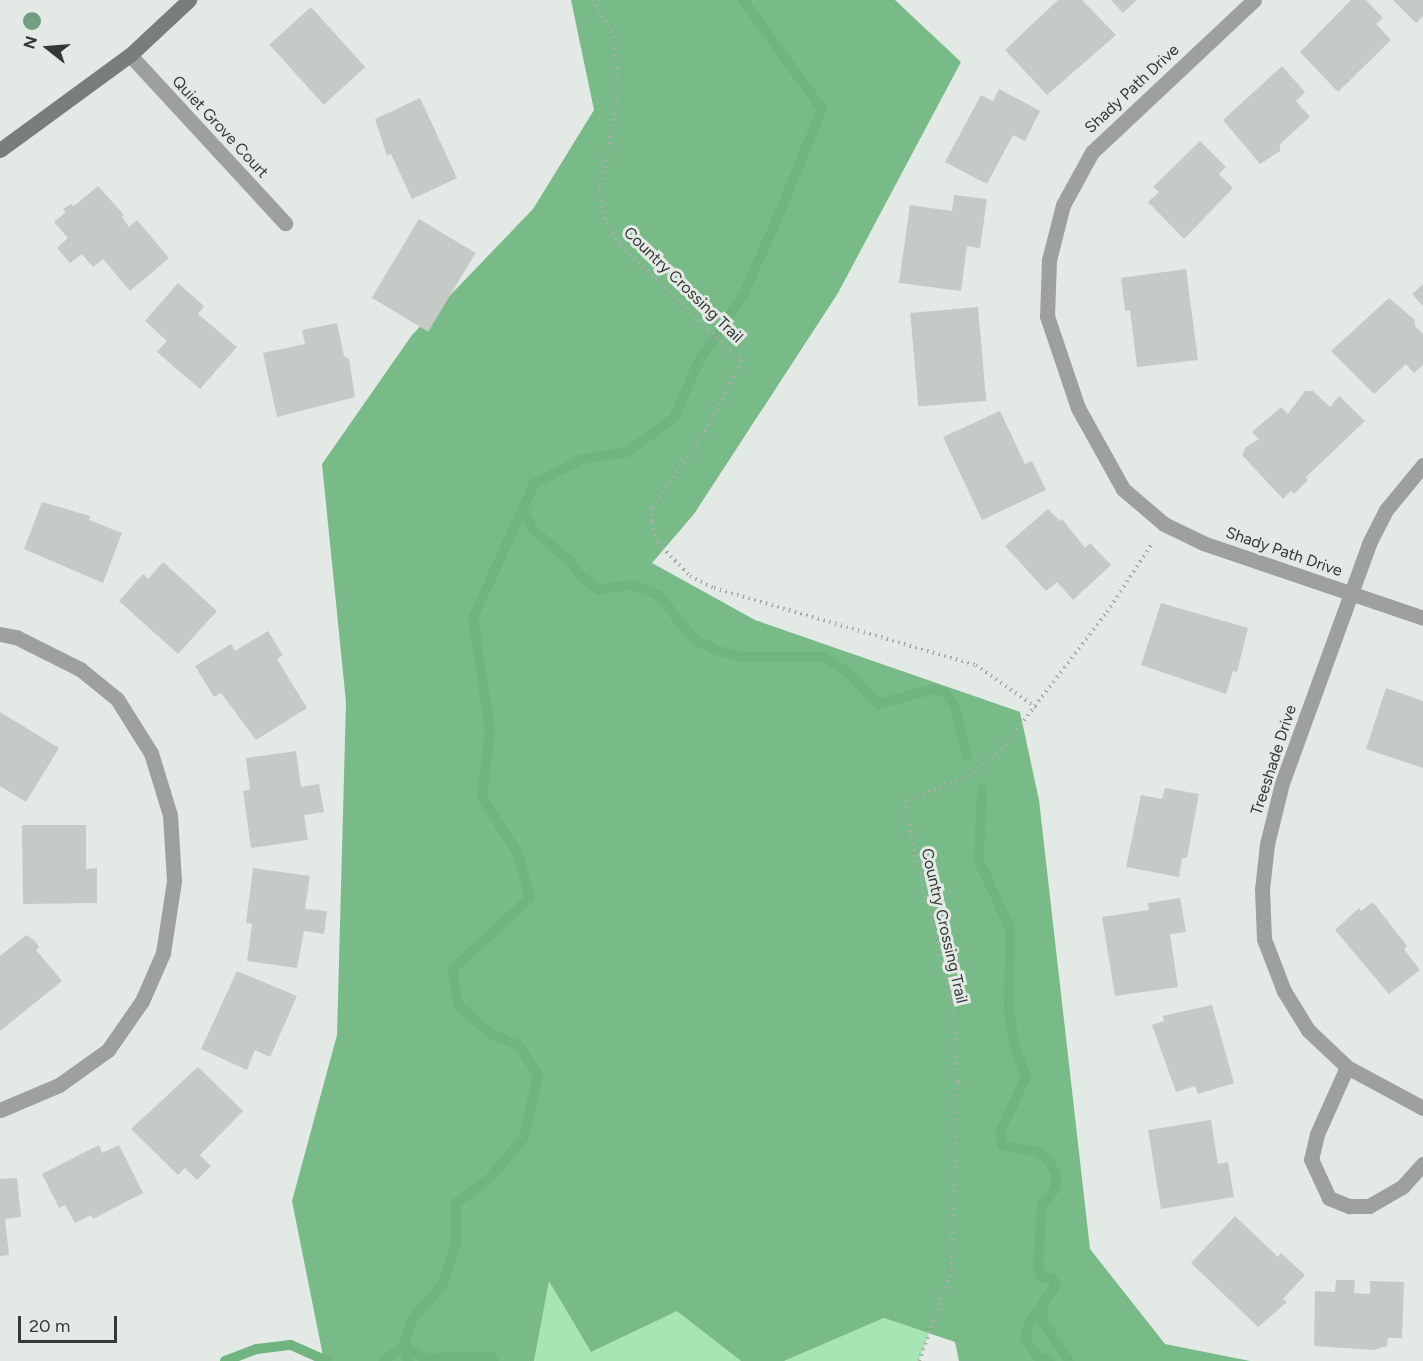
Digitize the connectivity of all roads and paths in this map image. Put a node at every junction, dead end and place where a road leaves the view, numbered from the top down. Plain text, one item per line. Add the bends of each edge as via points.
1 (189, 0) edge
2 (593, 0) edge
3 (1254, 0) edge
4 (130, 55) junction
5 (0, 150) edge
6 (285, 223) dead end
7 (1423, 465) edge
8 (1164, 524) junction
9 (1351, 595) junction
10 (1423, 618) edge
11 (0, 634) edge
12 (1038, 708) junction
13 (1347, 1067) junction
14 (1423, 1108) edge
15 (0, 1110) edge
16 (1423, 1164) edge
17 (919, 1361) edge

1 - 4 main road
2 - 12 path, Country Crossing Trail via 614,36 617,66 616,107 599,194 606,223 621,246 740,356 740,370 705,432 652,508 651,523 658,543 690,576 714,588 976,665
3 - 8 street, Shady Path Drive via 1092,152 1064,205 1049,260 1047,316 1078,408 1123,489
4 - 5 main road
4 - 6 street, Quiet Grove Court
7 - 9 street, Treeshade Drive via 1386,510
8 - 9 street, Shady Path Drive via 1203,543
8 - 12 path, Country Crossing Trail
9 - 10 street, Shady Path Drive
9 - 13 street, Treeshade Drive via 1282,783 1267,844 1262,889 1264,939 1284,991 1308,1030
11 - 15 street via 16,637 80,669 117,699 154,763 171,814 174,880 163,953 142,1001 108,1050 59,1085
12 - 17 path, Country Crossing Trail via 1002,749 968,777 906,801 911,838 952,1002 958,1082 952,1270
13 - 14 street, Treeshade Drive
13 - 16 street via 1317,1134 1311,1159 1329,1198 1349,1206 1369,1206 1403,1186

